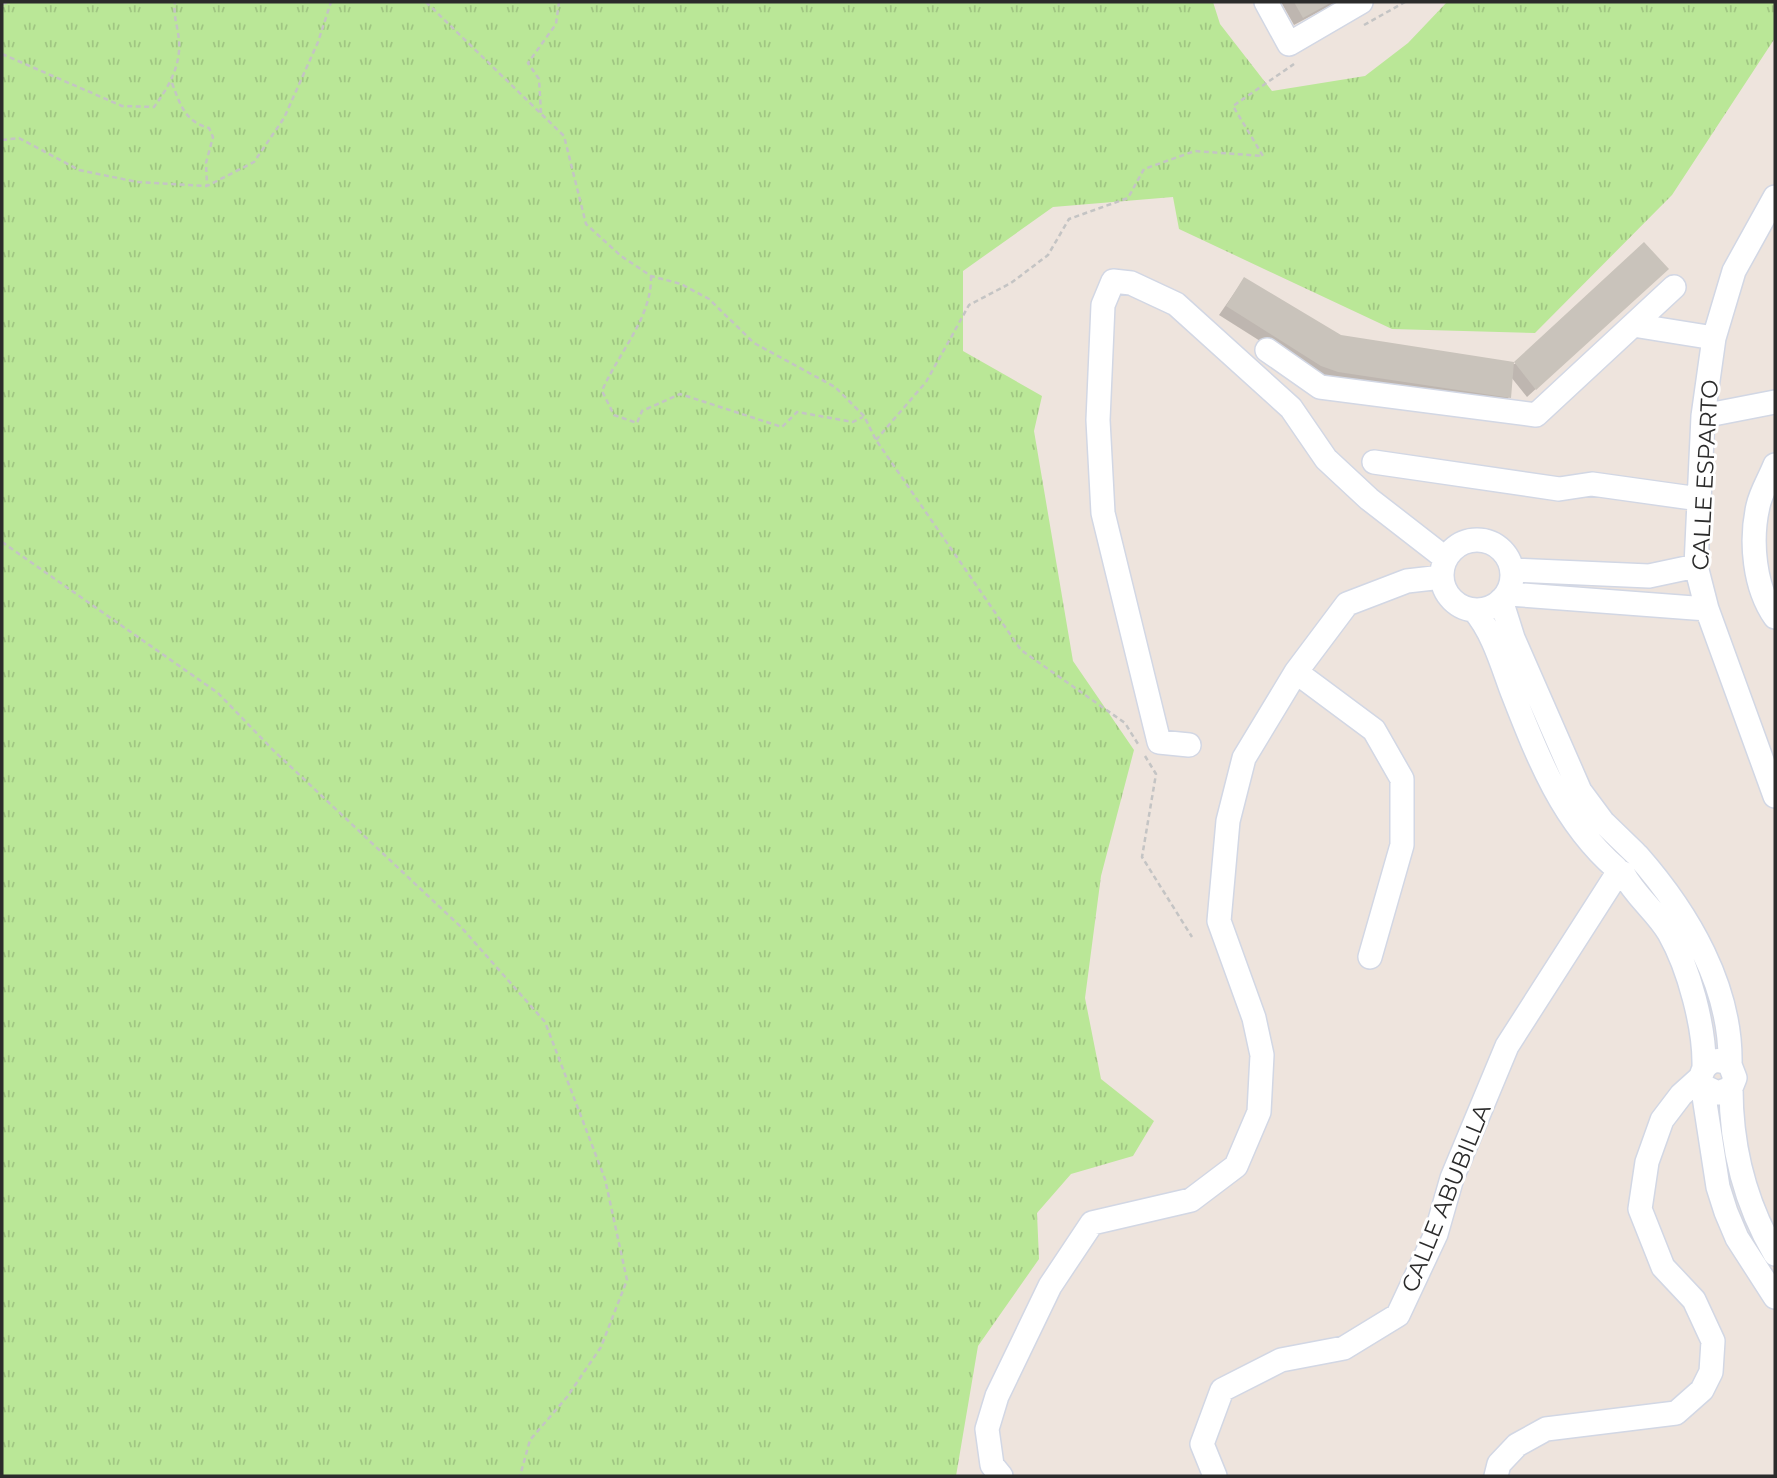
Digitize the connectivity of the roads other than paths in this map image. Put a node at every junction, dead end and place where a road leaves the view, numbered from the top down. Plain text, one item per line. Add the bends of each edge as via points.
1 (1266, 2) edge
2 (1361, 2) edge
3 (1775, 197) edge
4 (1765, 232) edge
5 (1674, 287) dead end
6 (1633, 325) junction
7 (1714, 338) junction
8 (1267, 350) dead end
9 (1775, 402) edge
10 (1703, 416) junction
11 (1374, 462) dead end
12 (1775, 465) edge
13 (1699, 499) junction
14 (1696, 566) junction
15 (1443, 568) junction
16 (1513, 570) junction
17 (1505, 597) junction
18 (1707, 609) junction
19 (1474, 611) junction
20 (1775, 617) edge
21 (1296, 672) junction
22 (1189, 745) dead end
23 (1767, 756) edge
24 (1775, 796) edge
25 (1626, 864) junction
26 (1370, 957) dead end
27 (1730, 1065) junction
28 (1703, 1077) junction
29 (1731, 1088) junction
30 (1775, 1254) edge
31 (1775, 1297) edge
32 (1001, 1476) edge
33 (1215, 1476) edge
34 (1496, 1476) edge

1 - 2 street via 1289,44
3 - 4 street, CALLE ESPARTO
4 - 7 street, CALLE ESPARTO via 1734,271
5 - 6 street
6 - 7 street
6 - 8 street via 1536,415 1320,387
7 - 10 street, CALLE ESPARTO
9 - 10 street
10 - 13 street, CALLE ESPARTO
11 - 13 street via 1559,489 1592,484
12 - 20 street via 1758,505 1754,556 1767,605
13 - 14 street, CALLE ESPARTO
14 - 16 street via 1649,576
14 - 18 street, CALLE ESPARTO
15 - 16 street via 1463,542 1488,542 1499,548
15 - 19 street via 1452,601
15 - 21 street via 1347,604
15 - 22 street via 1326,459 1291,408 1176,304 1131,282 1113,281 1103,305 1098,420 1103,513 1159,742
16 - 17 street
17 - 18 street
17 - 19 street
17 - 25 street via 1513,638 1580,791
18 - 23 street, CALLE ESPARTO
19 - 25 street via 1491,636 1539,762 1581,834
21 - 26 street via 1374,730 1402,779 1402,845
21 - 32 street via 1244,758 1228,821 1219,921 1254,1017 1262,1055 1259,1112 1236,1166 1191,1200 1092,1223 1050,1286 997,1396 987,1429 992,1465
23 - 24 street, CALLE ESPARTO
25 - 27 street via 1688,921 1706,958 1729,1031
25 - 28 street via 1669,933 1699,1014 1705,1038
25 - 33 street, CALLE ABUBILLA via 1507,1046 1452,1178 1436,1234 1398,1315 1345,1348 1281,1360 1222,1390 1202,1444
27 - 28 street via 1716,1060
27 - 29 street via 1735,1073
28 - 29 street via 1718,1093
28 - 31 street via 1718,1187 1726,1212
28 - 34 street via 1681,1095 1662,1120 1647,1162 1640,1209 1663,1266 1694,1300 1713,1341 1711,1371 1702,1391 1676,1413 1546,1429 1517,1445 1499,1464
29 - 30 street via 1742,1175

